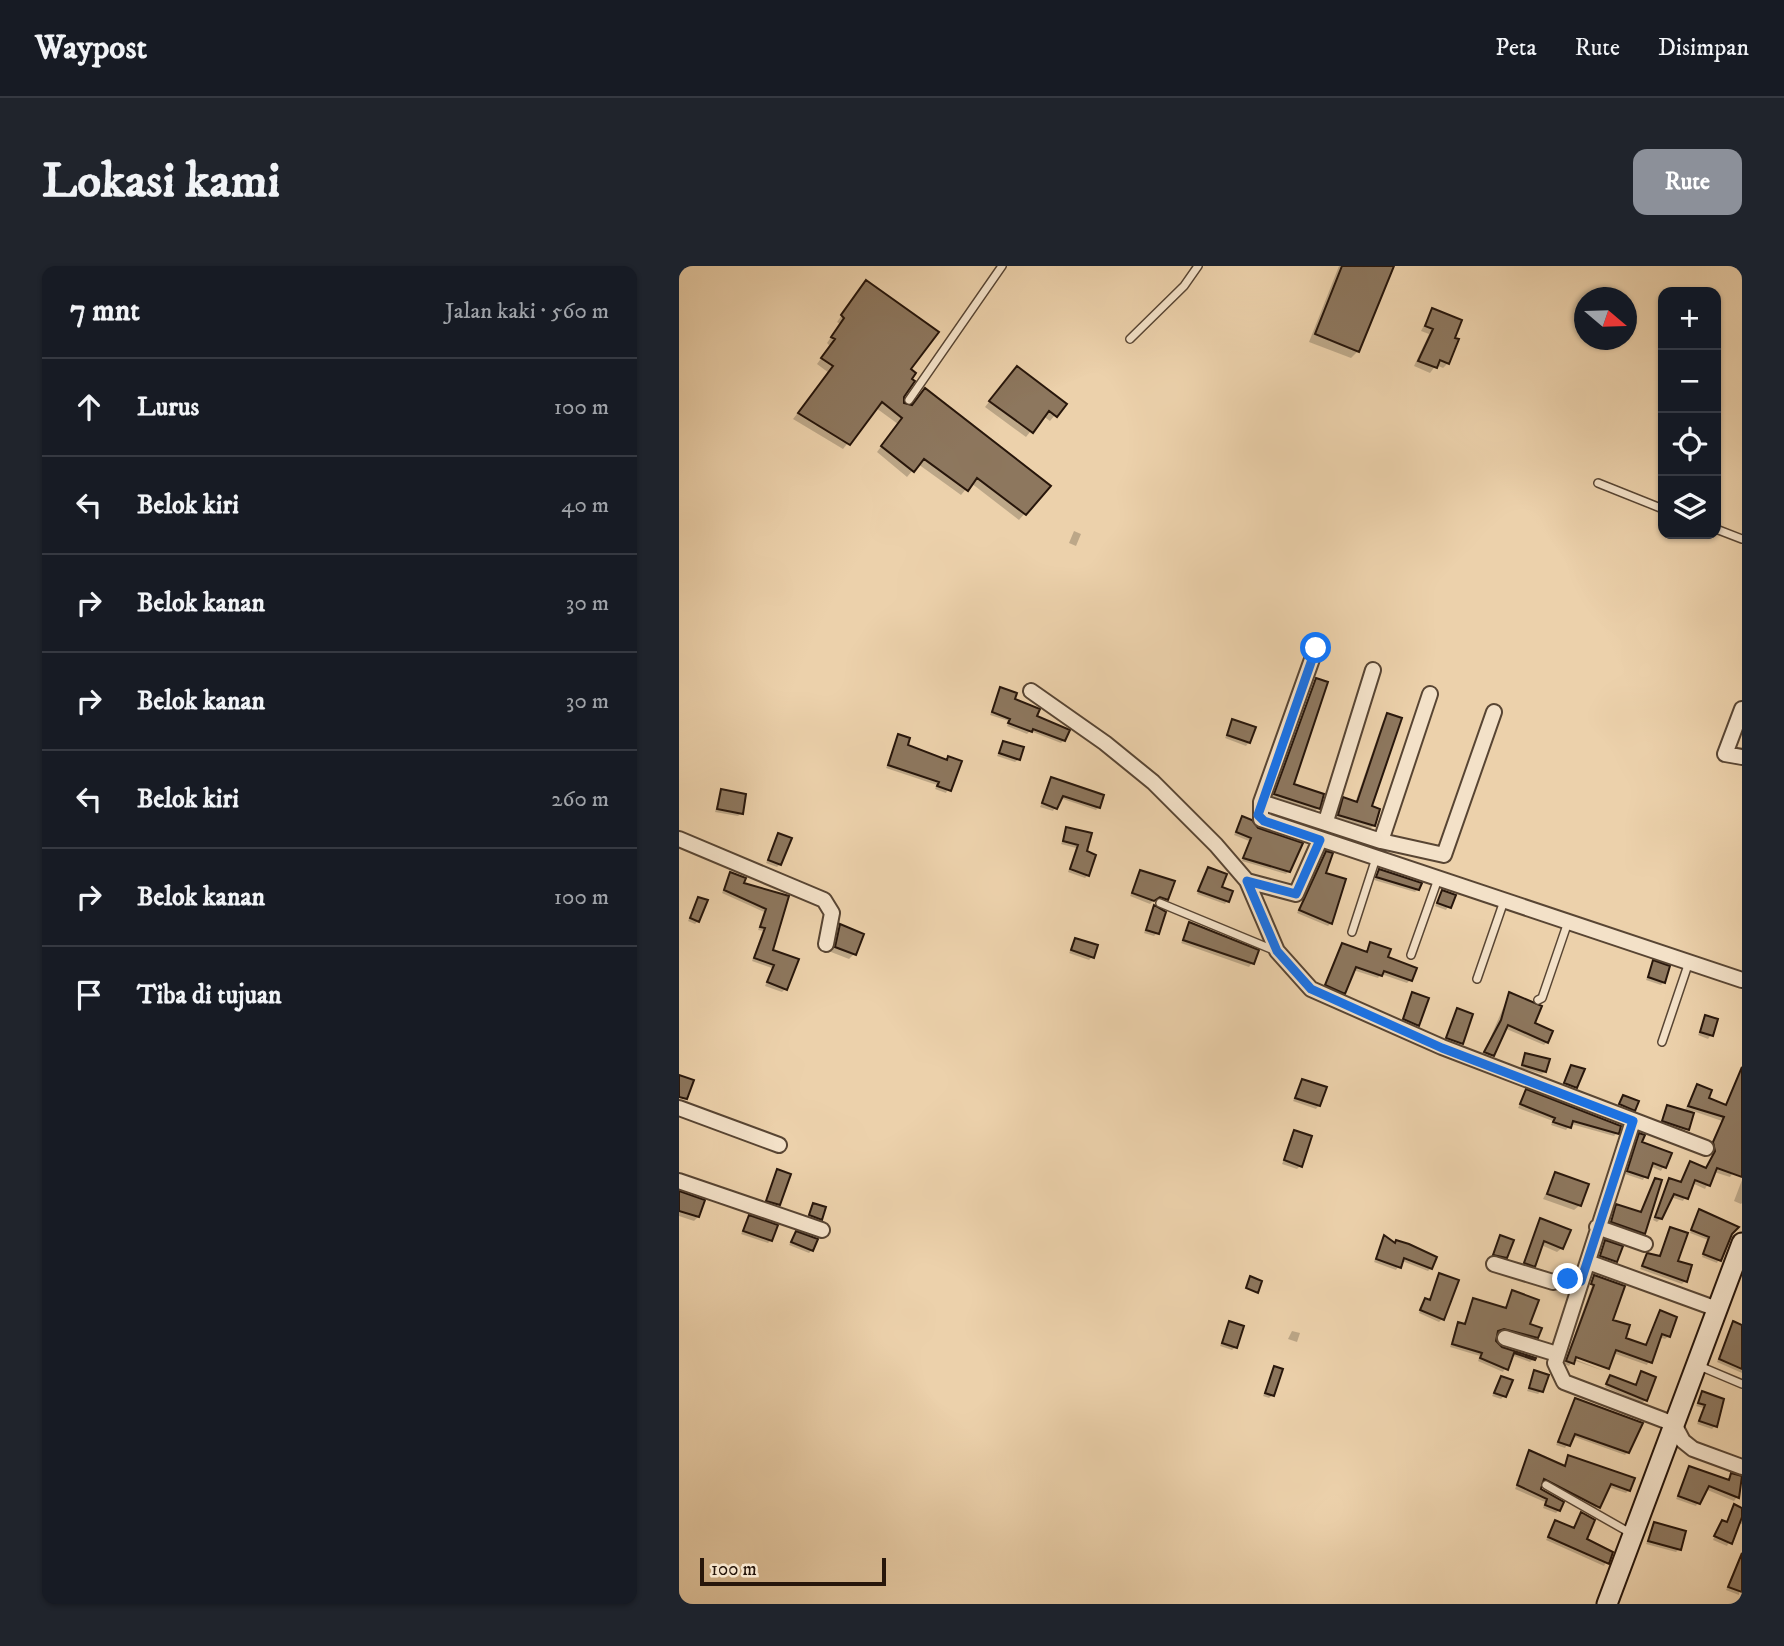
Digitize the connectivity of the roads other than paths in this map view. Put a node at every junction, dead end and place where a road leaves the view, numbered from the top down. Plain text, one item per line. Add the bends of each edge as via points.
1 (1002, 266) edge
2 (1198, 266) edge
3 (1130, 339) dead end
4 (909, 400) dead end
5 (1598, 483) dead end
6 (1658, 507) edge
7 (1721, 531) edge
8 (1742, 539) edge
9 (1316, 648) dead end
10 (1373, 670) dead end
11 (1031, 691) dead end
12 (1430, 694) dead end
13 (1742, 709) edge
14 (1494, 712) dead end
15 (1742, 757) edge
16 (1261, 802) junction
17 (1326, 821) junction
18 (679, 839) edge
19 (1320, 840) junction
20 (1381, 841) junction
21 (1376, 858) junction
22 (1438, 879) junction
23 (1247, 881) junction
24 (1504, 901) junction
25 (1160, 903) dead end
26 (1568, 922) junction
27 (1352, 932) dead end
28 (826, 944) dead end
29 (1277, 951) junction
30 (1411, 955) dead end
31 (1689, 962) junction
32 (1477, 979) dead end
33 (1742, 980) edge
34 (1538, 1000) dead end
35 (1662, 1042) dead end
36 (679, 1108) edge
37 (1633, 1121) junction
38 (779, 1145) dead end
39 (1706, 1148) dead end
40 (679, 1181) edge
41 (1597, 1227) junction
42 (822, 1230) dead end
43 (1742, 1243) edge
44 (1645, 1244) dead end
45 (1588, 1262) junction
46 (1494, 1264) dead end
47 (1581, 1281) junction
48 (1717, 1309) junction
49 (1505, 1338) dead end
50 (1557, 1354) junction
51 (1696, 1365) junction
52 (1742, 1384) edge
53 (1674, 1424) junction
54 (1742, 1467) edge
55 (1546, 1485) dead end
56 (1633, 1535) junction
57 (1607, 1604) edge

1 - 4 lane
2 - 3 lane
5 - 6 lane
7 - 8 lane
9 - 16 street
10 - 17 street
11 - 23 street via 1153,782
12 - 20 street
13 - 15 street via 1725,754
14 - 20 street via 1444,855
16 - 17 street
16 - 19 street via 1258,815 1264,821
17 - 20 street
18 - 28 street via 824,900 832,913
19 - 21 street
19 - 23 street via 1296,894
21 - 22 street
21 - 27 lane
22 - 24 street
22 - 30 lane
23 - 29 street
24 - 26 street
24 - 32 lane
25 - 29 lane
26 - 31 street
26 - 34 lane
29 - 37 street via 1311,989 1442,1048
31 - 33 street
31 - 35 lane
36 - 38 street
37 - 39 street
37 - 41 street
40 - 42 street
41 - 44 street
41 - 45 street
43 - 48 main road
45 - 47 street
45 - 48 street
46 - 47 street via 1553,1282
47 - 50 street
48 - 51 main road
49 - 50 street
50 - 53 street via 1555,1363 1564,1382
51 - 52 lane
51 - 53 main road
53 - 54 street via 1693,1449
53 - 56 main road
55 - 56 lane
56 - 57 main road

